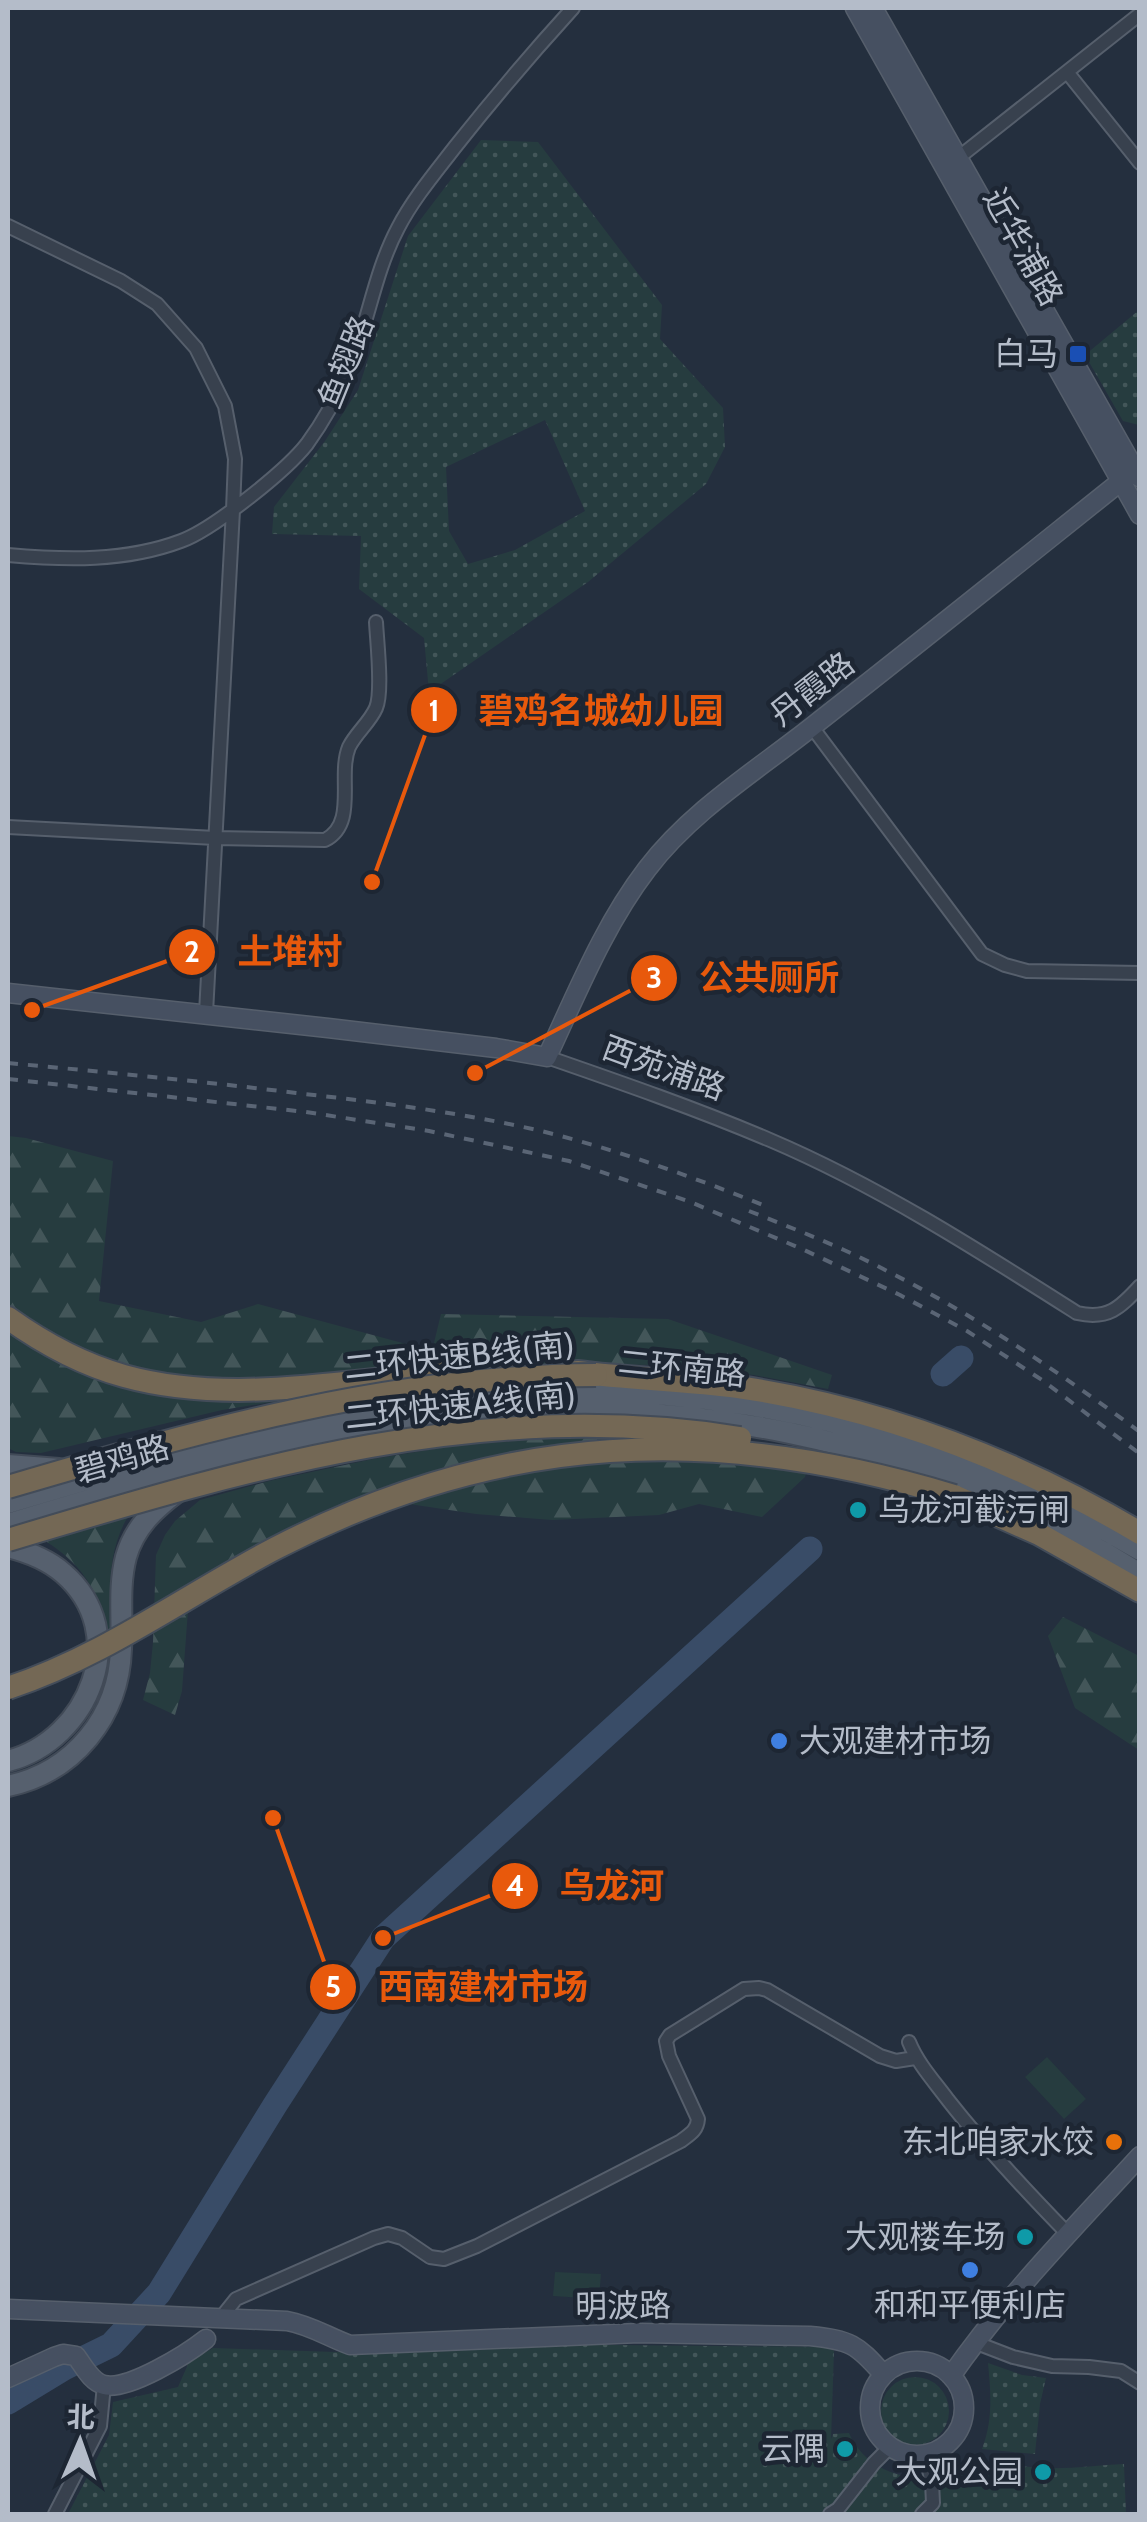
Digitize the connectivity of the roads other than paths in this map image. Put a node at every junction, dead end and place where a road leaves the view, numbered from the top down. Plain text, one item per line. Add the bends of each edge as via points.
1 (573, 8) edge
2 (855, 8) edge
3 (872, 8) edge
4 (1140, 14) edge
5 (1067, 72) junction
6 (958, 158) junction
7 (1140, 163) edge
8 (8, 226) edge
9 (1134, 474) edge
10 (233, 510) junction
11 (1140, 514) edge
12 (8, 555) edge
13 (376, 622) dead end
14 (812, 727) junction
15 (8, 827) edge
16 (216, 838) junction
17 (1140, 973) edge
18 (8, 993) edge
19 (206, 1013) junction
20 (547, 1057) junction
21 (1140, 1286) edge
22 (8, 1318) edge
23 (596, 1375) junction
24 (194, 1449) junction
25 (255, 1454) junction
26 (8, 1465) edge
27 (8, 1488) edge
28 (954, 1496) junction
29 (8, 1503) edge
30 (8, 1524) edge
31 (1140, 1533) edge
32 (8, 1544) edge
33 (1140, 1550) edge
34 (1140, 1574) edge
35 (1140, 1592) edge
36 (8, 1688) edge
37 (8, 1761) edge
38 (8, 1786) edge
39 (909, 2042) dead end
40 (915, 2058) junction
41 (1140, 2156) edge
42 (1068, 2234) junction
43 (8, 2309) edge
44 (220, 2319) junction
45 (206, 2339) dead end
46 (974, 2342) junction
47 (884, 2374) junction
48 (951, 2376) junction
49 (8, 2378) edge
50 (98, 2381) junction
51 (1140, 2383) edge
52 (890, 2447) junction
53 (925, 2454) junction
54 (835, 2513) edge
55 (55, 2514) edge
56 (922, 2514) edge

1 - 10 street, 鱼翅路 via 507,81 397,228 349,368 316,431
2 - 9 street, 近华浦路
3 - 6 street, 近华浦路
4 - 5 street
5 - 6 street
5 - 7 street
6 - 9 street, 近华浦路
8 - 10 street via 157,304 196,348 224,406 234,459
9 - 11 street, 近华浦路
9 - 14 street, 丹霞路
10 - 12 street, 鱼翅路 via 182,541 132,554 83,560
10 - 16 street
13 - 16 street via 376,708 348,750 336,835
14 - 17 street via 982,954 1027,971
14 - 20 street, 丹霞路 via 704,810 647,869 597,950
15 - 16 street
16 - 19 street
18 - 19 street, 西苑浦路
19 - 20 street, 西苑浦路
20 - 21 street, 西苑浦路 via 773,1141 886,1196 1077,1313 1106,1314
22 - 23 highway, bridge via 88,1364 182,1387 280,1388 491,1370
23 - 27 highway, 二环快速B线(南), bridge via 481,1380 338,1400 198,1432
23 - 31 highway, 二环快速B线(南) via 740,1388 866,1414 996,1459
24 - 26 main road via 75,1468
24 - 29 main road, 碧鸡路
24 - 33 main road, 二环南路 via 340,1415 482,1395 595,1390 686,1396 802,1414 916,1445 1034,1493
25 - 30 main road, 碧鸡路
25 - 34 main road, 二环南路 via 484,1414 595,1410 718,1420 822,1439 935,1473 1046,1521
25 - 38 main road via 198,1478 138,1530 126,1558 121,1662 109,1706 73,1754 48,1772
28 - 32 highway, 二环快速A线(南), bridge via 852,1462 733,1437 631,1426 522,1427 316,1456 191,1486
28 - 35 highway, 二环快速A线(南)
28 - 36 highway, bridge via 846,1468 731,1452 621,1449 516,1462 339,1518 108,1645
32 - 37 main road via 65,1574 84,1598 97,1642 92,1684 74,1717 47,1744
39 - 40 street
40 - 42 street
40 - 44 street via 880,2056 767,1990 744,1989 666,2041 698,2119 681,2141 444,2259 388,2234 236,2300
41 - 42 street
42 - 46 street
43 - 44 street
44 - 47 street, 明波路 via 308,2324 350,2345 639,2334 835,2338 854,2345
45 - 50 street via 126,2383
46 - 48 street
46 - 51 street via 1052,2366 1121,2371
47 - 48 street via 923,2362
47 - 52 street via 873,2390 870,2418
48 - 53 street via 964,2405 962,2421 944,2448
49 - 50 street via 64,2354 76,2356
50 - 55 street via 100,2426
52 - 53 street
52 - 54 street
53 - 56 street via 933,2503

